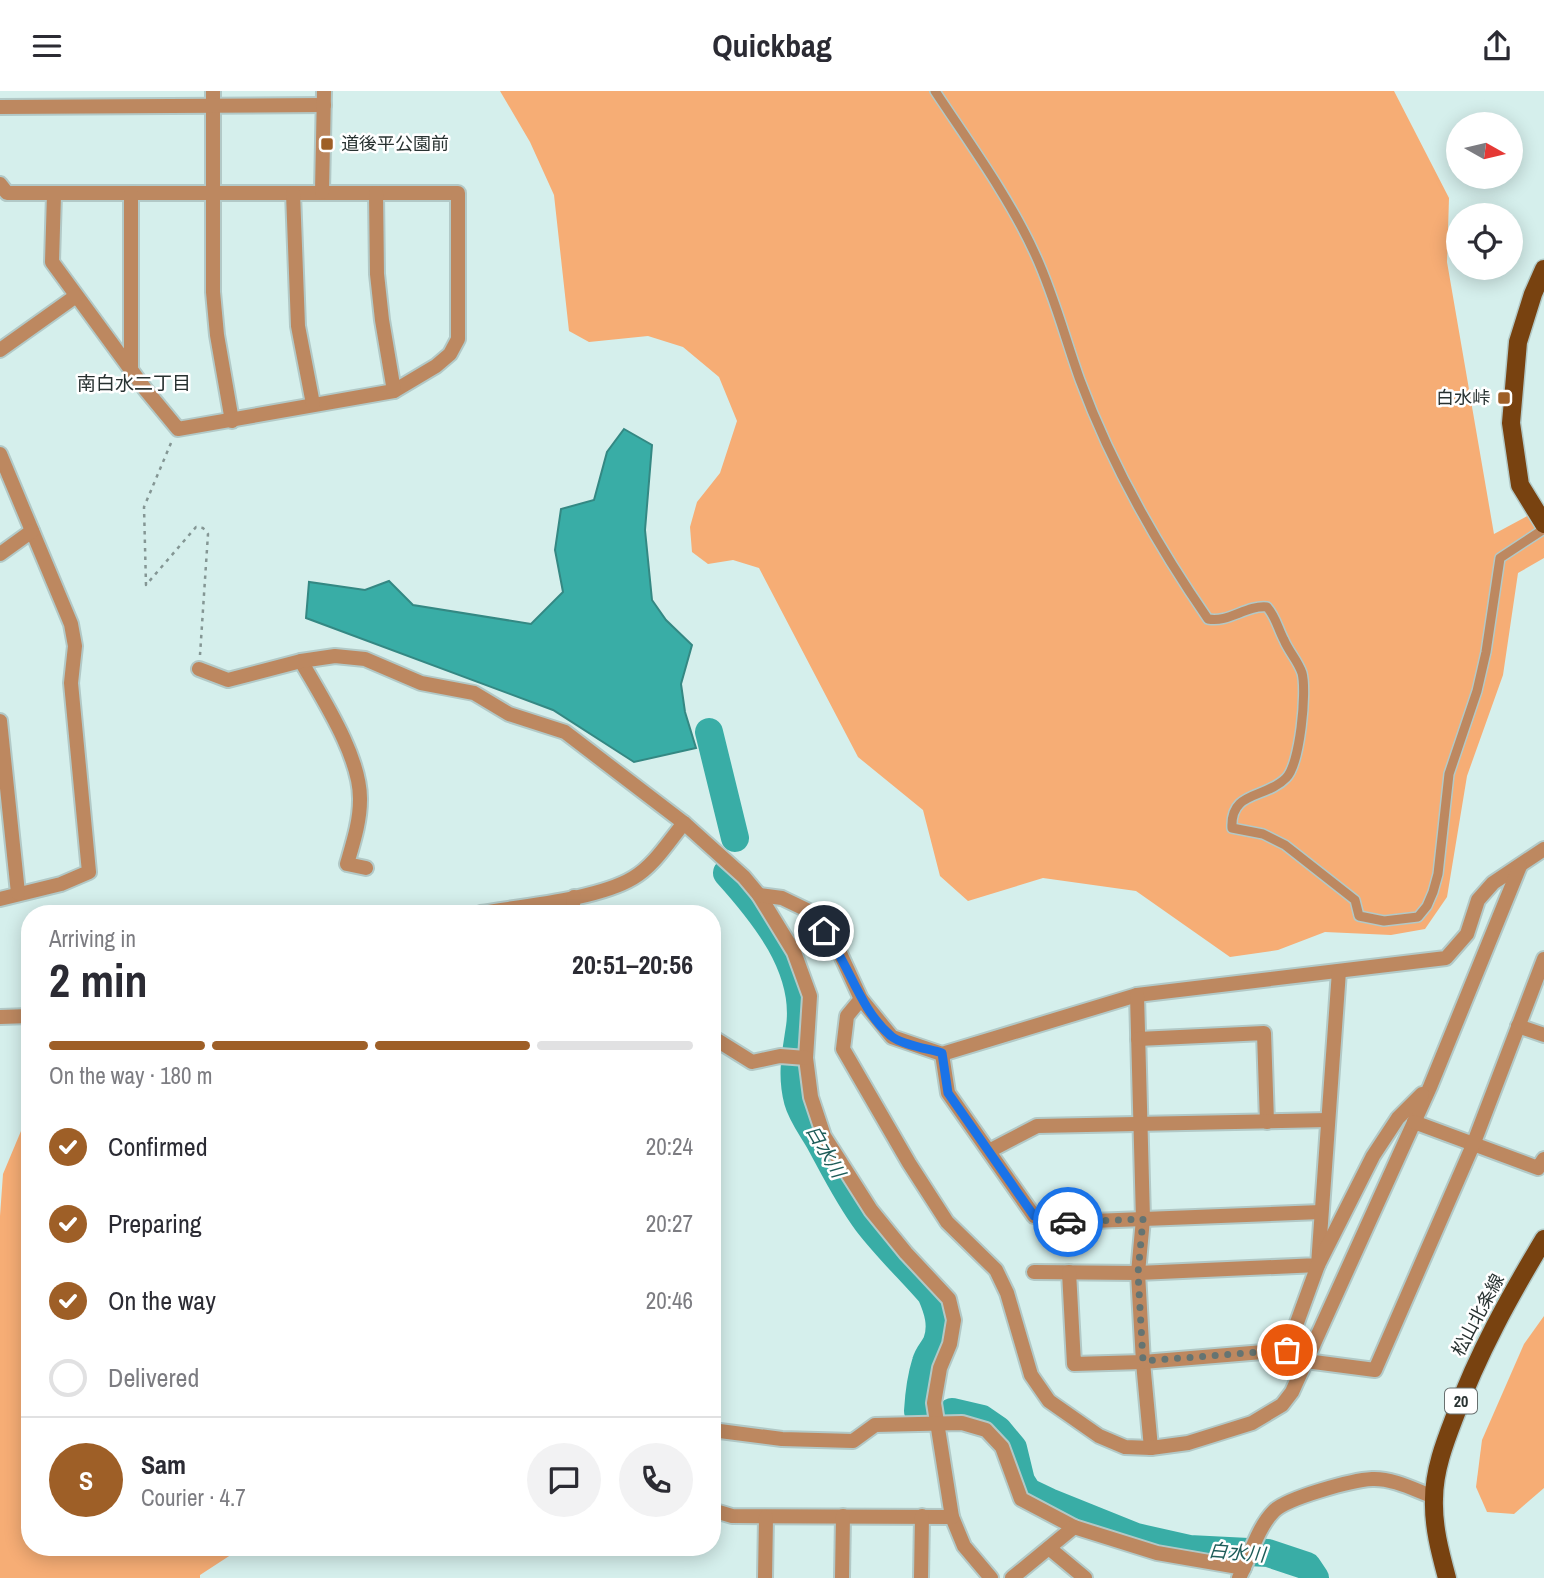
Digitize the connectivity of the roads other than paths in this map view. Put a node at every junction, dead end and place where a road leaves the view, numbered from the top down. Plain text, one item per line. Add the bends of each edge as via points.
1 (935, 91) edge
2 (213, 98) edge
3 (324, 98) edge
4 (0, 107) edge
5 (0, 184) edge
6 (213, 192) junction
7 (322, 192) junction
8 (131, 193) junction
9 (293, 193) junction
10 (376, 193) junction
11 (54, 194) junction
12 (1544, 269) edge
13 (76, 296) junction
14 (0, 350) edge
15 (131, 368) junction
16 (394, 391) junction
17 (313, 404) junction
18 (232, 421) junction
19 (0, 454) edge
20 (1544, 524) edge
21 (1544, 529) edge
22 (32, 531) junction
23 (0, 554) edge
24 (301, 661) junction
25 (199, 669) road end
26 (0, 721) edge
27 (684, 823) junction
28 (1544, 849) edge
29 (1520, 866) junction
30 (366, 869) dead end
31 (18, 893) junction
32 (760, 895) junction
33 (573, 897) junction
34 (0, 899) edge
35 (527, 905) edge
36 (572, 905) edge
37 (1544, 959) edge
38 (1339, 971) junction
39 (1137, 995) junction
40 (861, 999) junction
41 (21, 1016) edge
42 (0, 1017) edge
43 (1518, 1026) junction
44 (1544, 1035) edge
45 (1138, 1039) junction
46 (721, 1043) edge
47 (942, 1053) junction
48 (806, 1058) junction
49 (1430, 1087) junction
50 (1328, 1120) junction
51 (1267, 1122) junction
52 (1414, 1122) junction
53 (1141, 1125) junction
54 (1473, 1145) junction
55 (989, 1151) junction
56 (1544, 1159) edge
57 (1321, 1212) junction
58 (1143, 1219) junction
59 (1544, 1239) edge
60 (1318, 1265) junction
61 (1034, 1272) dead end
62 (1069, 1272) junction
63 (1138, 1273) junction
64 (1143, 1361) junction
65 (1306, 1361) junction
66 (937, 1422) junction
67 (721, 1431) edge
68 (1151, 1448) junction
69 (1434, 1497) junction
70 (721, 1513) edge
71 (842, 1516) junction
72 (922, 1516) junction
73 (766, 1517) junction
74 (952, 1517) junction
75 (1074, 1527) junction
76 (1049, 1548) junction
77 (1241, 1573) edge
78 (765, 1578) edge
79 (842, 1578) edge
80 (921, 1578) edge
81 (991, 1578) edge
82 (1012, 1578) edge
83 (1085, 1578) edge
84 (1447, 1578) edge

1 - 21 lane via 1008,203 1035,254 1104,438 1179,577 1208,619 1219,621 1257,606 1267,607 1303,675 1292,768 1287,778 1239,804 1232,814 1233,828 1263,834 1285,845 1354,899 1359,916 1384,921 1418,916 1427,906 1438,874 1449,774 1486,652 1500,558
2 - 3 street
2 - 4 street
2 - 6 street
3 - 7 street
5 - 11 street via 7,193
6 - 8 street
6 - 9 street
6 - 18 street via 213,292
7 - 9 street
7 - 10 street
8 - 11 street
8 - 15 street
9 - 17 street via 298,326
10 - 16 street via 377,274
10 - 16 street via 458,193 458,339 436,366
11 - 13 street via 52,262
12 - 20 main road via 1518,342 1511,423 1520,485
13 - 14 street
13 - 15 street
15 - 18 street via 178,429
16 - 17 street
17 - 18 street
19 - 22 street
22 - 23 street
22 - 31 street via 71,624 75,646 71,683 89,871 61,884
24 - 25 street via 228,680
24 - 27 street via 335,656 365,659 421,683 474,692 509,713 565,732
24 - 30 street via 336,722 354,767 361,797 347,864
26 - 31 street
27 - 32 street
27 - 33 street via 636,877
28 - 29 street
29 - 38 street via 1493,883 1478,900 1467,934 1446,958
29 - 49 street
31 - 34 street
32 - 40 street via 782,898 809,911 839,951
32 - 48 street via 794,952 810,996
33 - 35 street
33 - 36 street
37 - 43 street
38 - 39 street
38 - 50 street
39 - 45 street
39 - 47 street
40 - 47 street via 892,1037
40 - 68 street via 847,1016 843,1049 947,1222 996,1270 1031,1375 1049,1401 1099,1436 1125,1447
41 - 42 street
43 - 44 street
43 - 54 street
45 - 51 street via 1264,1033
45 - 53 street
46 - 48 street via 752,1062 779,1056
47 - 55 street via 948,1093
48 - 66 street via 811,1097 824,1136 871,1210 949,1299 954,1320 934,1403
49 - 52 street
49 - 60 street via 1398,1118 1373,1156
50 - 51 street
50 - 57 street
51 - 53 street
52 - 54 street
52 - 65 street
53 - 55 street via 1037,1126
53 - 58 street
54 - 56 street via 1538,1168
54 - 65 street via 1375,1370
55 - 58 street via 1034,1216 1067,1222
57 - 58 street
57 - 60 street
58 - 63 street
59 - 69 main road, 松山北条線 / 20 via 1473,1368 1442,1451
60 - 63 street
60 - 64 street via 1287,1350
61 - 62 street
62 - 63 street
62 - 64 street via 1074,1364
63 - 64 street
64 - 68 street
65 - 68 street via 1282,1405 1252,1423 1188,1443
66 - 67 street via 875,1425 853,1441
66 - 74 street
66 - 75 street via 986,1430 1002,1447 1021,1499
69 - 77 street via 1373,1479 1291,1500 1274,1511
69 - 84 main road, 松山北条線 / 20 via 1437,1541
70 - 73 street
71 - 72 street
71 - 73 street
71 - 79 street
72 - 74 street
72 - 80 street
73 - 78 street
74 - 81 street via 964,1546
75 - 76 street
75 - 77 street
76 - 82 street
76 - 83 street

